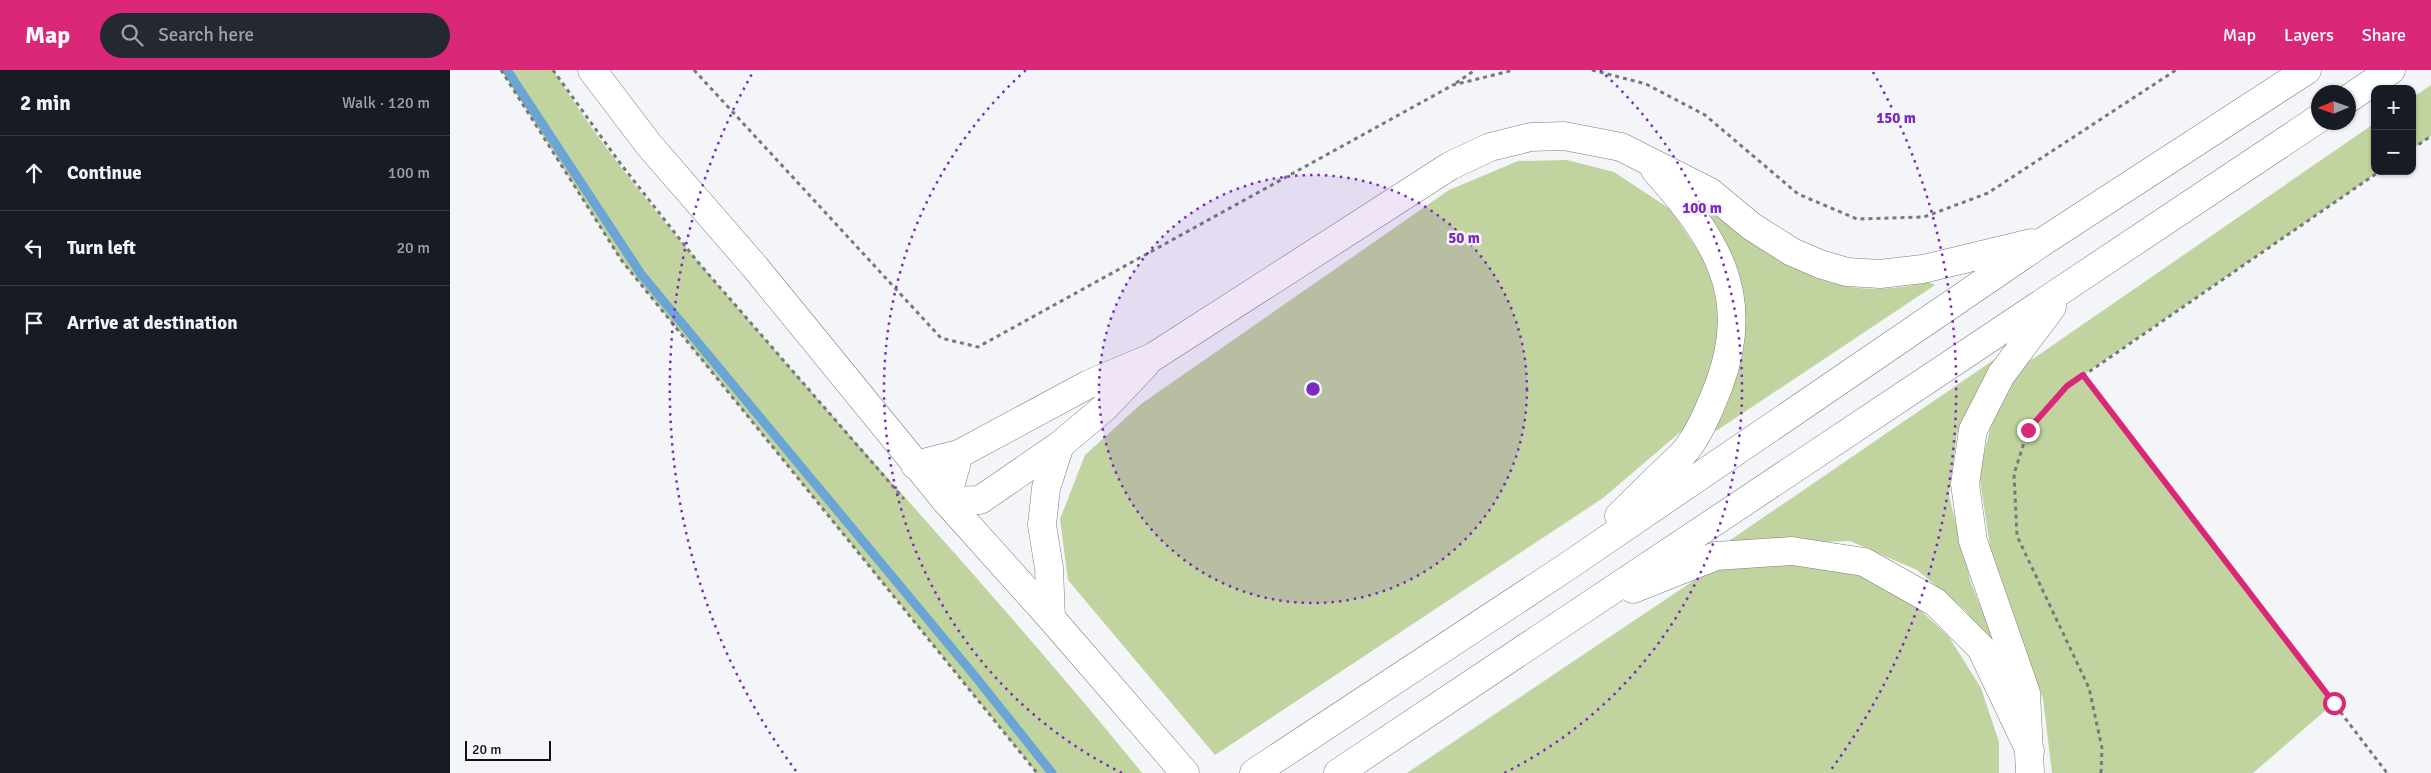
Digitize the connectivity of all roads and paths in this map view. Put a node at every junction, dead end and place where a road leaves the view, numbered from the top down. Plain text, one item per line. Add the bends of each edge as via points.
1 (500, 70) edge
2 (554, 70) edge
3 (592, 70) edge
4 (694, 70) edge
5 (1475, 70) edge
6 (1514, 70) edge
7 (1592, 70) edge
8 (2176, 70) edge
9 (2307, 70) edge
10 (2392, 70) edge
11 (1451, 86) junction
12 (2356, 94) edge
13 (2311, 124) edge
14 (2431, 136) edge
15 (2416, 146) edge
16 (1644, 158) junction
17 (2374, 175) edge
18 (2047, 239) junction
19 (2063, 291) junction
20 (1153, 357) junction
21 (2083, 375) junction
22 (1060, 445) junction
23 (959, 454) junction
24 (915, 465) junction
25 (946, 501) junction
26 (908, 503) dead end
27 (1565, 568) junction
28 (1581, 610) junction
29 (1051, 618) junction
30 (2030, 762) edge
31 (1180, 767) edge
32 (1037, 773) edge
33 (1254, 773) edge
34 (1338, 773) edge
35 (2101, 773) edge
36 (2387, 773) edge

1 - 32 path via 622,260
2 - 26 path via 620,164 698,261
3 - 24 main road via 649,145 754,267
4 - 11 path via 941,338 978,347
5 - 11 path
6 - 11 path
7 - 8 path via 1646,84 1705,115 1798,194 1857,219 1924,217 1988,193
9 - 18 main road
10 - 12 main road
13 - 19 main road
14 - 15 path
16 - 18 main road via 1710,192 1751,226 1792,252 1846,272 1880,274 1923,269
16 - 20 main road via 1621,147 1564,136 1530,137 1490,147 1450,166
16 - 27 main road via 1687,206 1708,237 1722,267 1731,299 1728,359 1713,400 1689,447
17 - 21 path
18 - 27 main road
19 - 28 main road
19 - 30 main road via 2002,376 1973,430 1965,484 1973,541 2026,693
20 - 22 main road via 1104,408
20 - 23 main road via 1089,384
21 - 35 path via 2067,386 2028,430 2014,474 2017,536 2089,688 2102,748
21 - 36 path
22 - 25 main road via 980,500
22 - 29 main road via 1046,488 1042,525 1049,568
23 - 24 main road
23 - 25 main road
24 - 25 main road
25 - 29 main road
27 - 33 main road
28 - 30 main road via 1716,556 1792,551 1864,562 1935,602 1981,648
28 - 34 main road
29 - 31 main road

